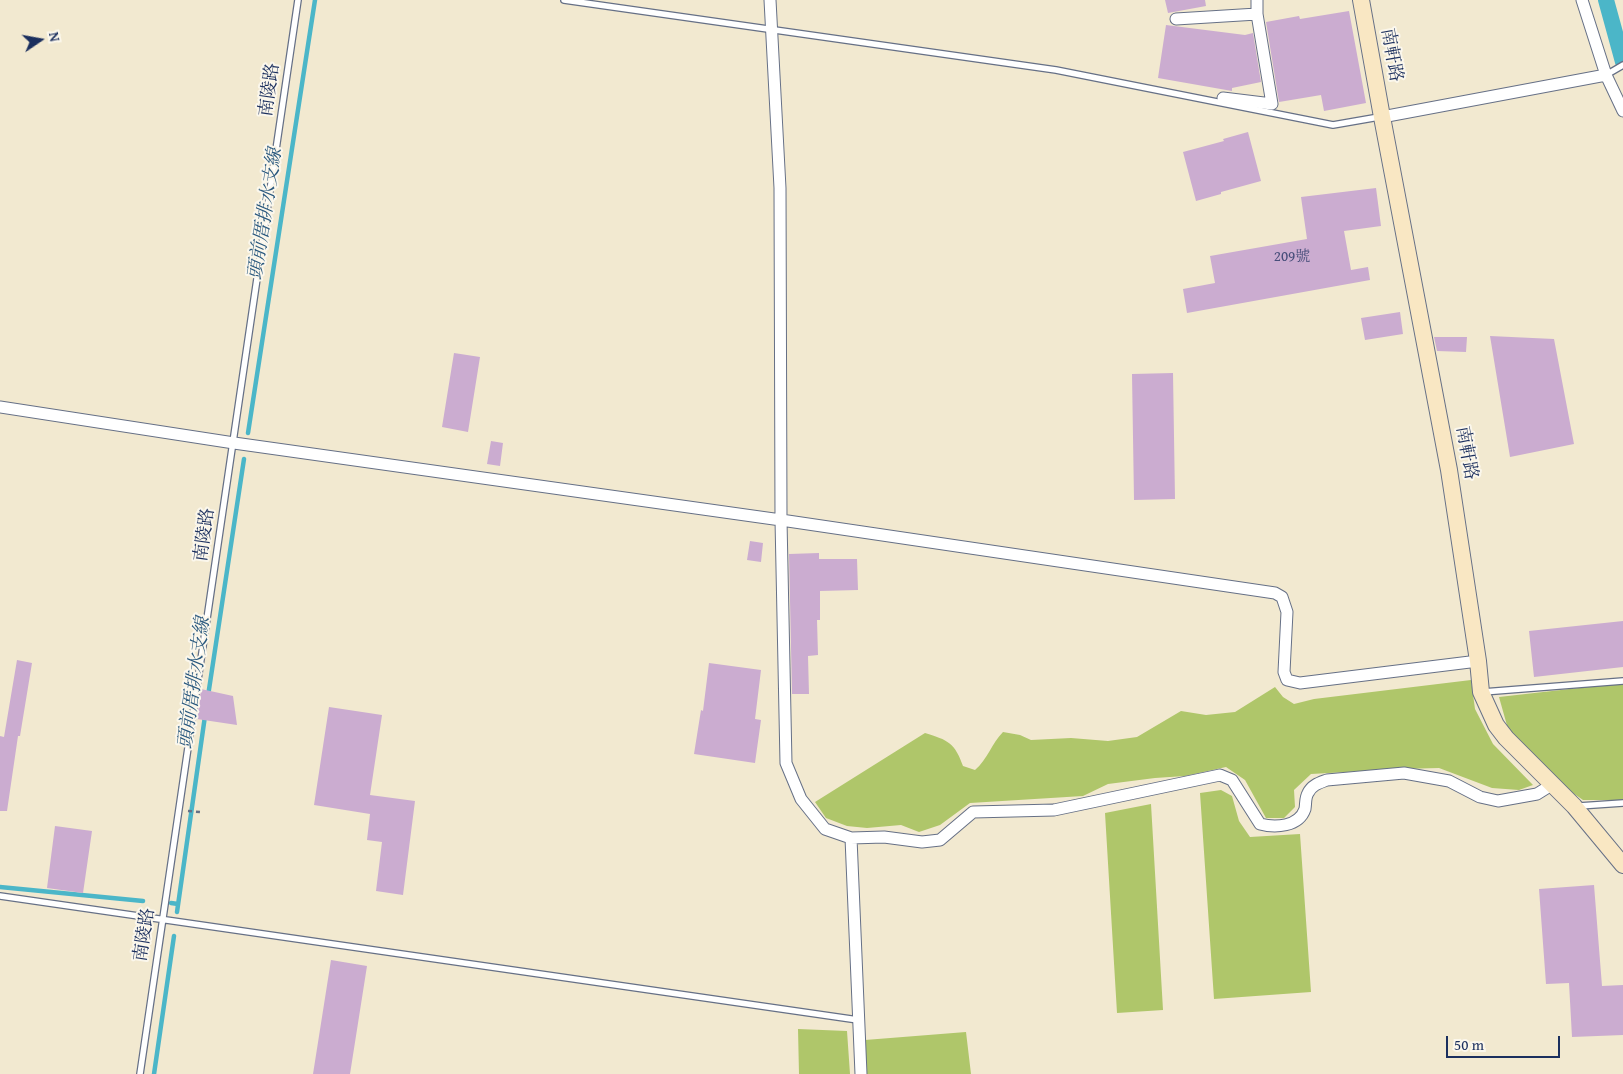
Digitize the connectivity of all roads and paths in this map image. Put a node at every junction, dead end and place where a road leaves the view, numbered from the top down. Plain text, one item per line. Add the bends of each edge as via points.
1 (298, 0) edge
2 (564, 0) edge
3 (770, 0) edge
4 (1257, 0) edge
5 (1361, 0) edge
6 (1582, 0) edge
7 (1257, 14) junction
8 (1176, 18) dead end
9 (771, 29) junction
10 (1623, 65) edge
11 (1606, 75) junction
12 (1223, 98) dead end
13 (1623, 111) edge
14 (1382, 117) junction
15 (0, 407) edge
16 (234, 443) junction
17 (781, 520) junction
18 (1478, 661) junction
19 (1623, 681) edge
20 (1481, 692) junction
21 (1553, 784) junction
22 (1623, 804) edge
23 (1574, 806) junction
24 (852, 838) junction
25 (1623, 865) edge
26 (0, 896) edge
27 (163, 920) junction
28 (858, 1020) junction
29 (140, 1074) edge
30 (861, 1074) edge

1 - 16 lane, 南陵路
2 - 9 lane
3 - 9 street
4 - 7 street
5 - 14 street, 南軒路
6 - 11 street
7 - 8 street
7 - 12 street via 1272,104
9 - 14 lane via 1056,70 1333,125
9 - 17 street via 780,188
10 - 11 lane
11 - 13 street
11 - 14 street
14 - 18 street, 南軒路 via 1449,470
15 - 16 street
16 - 17 street
16 - 27 lane, 南陵路
17 - 18 street via 1275,593 1282,597 1287,612 1284,672 1287,680 1300,683
17 - 24 street via 786,763 801,798 825,829
18 - 20 street, 南軒路
19 - 20 lane
20 - 21 street, 南軒路 via 1496,725
21 - 23 street, 南軒路
21 - 24 street via 1537,794 1498,801 1480,798 1448,781 1404,773 1327,780 1308,792 1298,820 1271,827 1260,824 1232,780 1220,775 1054,810 973,812 940,840
22 - 23 lane
23 - 25 street, 南軒路
24 - 28 street
26 - 27 lane
27 - 28 lane
27 - 29 lane, 南陵路
28 - 30 street

